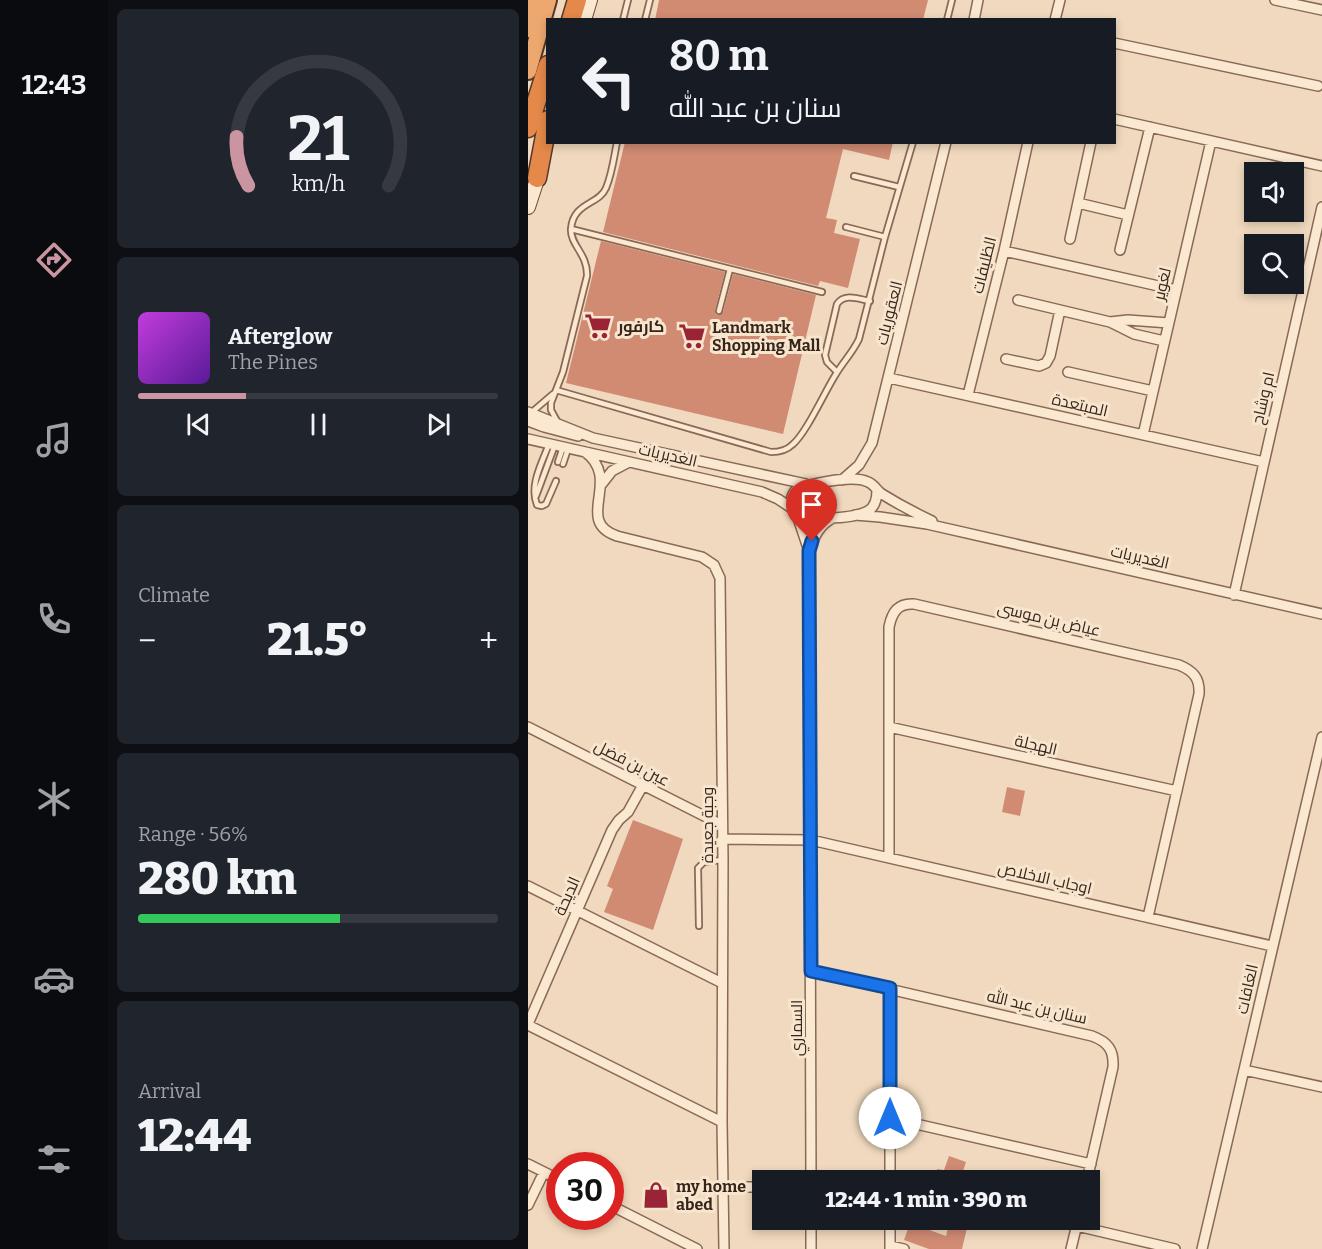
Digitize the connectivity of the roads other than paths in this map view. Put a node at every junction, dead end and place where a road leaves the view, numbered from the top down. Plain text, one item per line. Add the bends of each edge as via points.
1 (536, 0) edge
2 (548, 0) edge
3 (567, 0) edge
4 (577, 0) edge
5 (590, 0) edge
6 (628, 0) edge
7 (650, 0) edge
8 (952, 0) edge
9 (978, 0) edge
10 (1060, 0) edge
11 (1275, 0) edge
12 (1322, 10) edge
13 (562, 18) edge
14 (572, 18) edge
15 (585, 18) edge
16 (624, 18) edge
17 (646, 18) edge
18 (948, 18) edge
19 (974, 18) edge
20 (1056, 18) edge
21 (528, 28) edge
22 (1116, 43) edge
23 (528, 71) edge
24 (546, 71) edge
25 (1318, 86) dead end
26 (1116, 119) edge
27 (1150, 127) junction
28 (528, 128) edge
29 (546, 131) edge
30 (1211, 141) junction
31 (547, 144) edge
32 (617, 144) edge
33 (912, 144) edge
34 (946, 144) edge
35 (1028, 144) edge
36 (1091, 144) edge
37 (1322, 166) edge
38 (854, 176) dead end
39 (537, 178) junction
40 (899, 187) junction
41 (1078, 203) junction
42 (528, 207) edge
43 (1322, 207) edge
44 (1128, 215) junction
45 (846, 227) dead end
46 (571, 229) junction
47 (885, 237) junction
48 (1070, 240) dead end
49 (1120, 250) dead end
50 (1004, 251) junction
51 (730, 269) junction
52 (1176, 290) junction
53 (822, 292) dead end
54 (1018, 300) dead end
55 (870, 301) junction
56 (1060, 310) junction
57 (719, 311) dead end
58 (1110, 322) junction
59 (1169, 323) junction
60 (1164, 341) junction
61 (1006, 359) dead end
62 (837, 372) junction
63 (1068, 372) dead end
64 (889, 378) junction
65 (556, 390) junction
66 (1153, 391) junction
67 (968, 395) junction
68 (529, 415) edge
69 (557, 423) junction
70 (1143, 435) junction
71 (593, 438) junction
72 (530, 439) edge
73 (559, 446) junction
74 (585, 452) junction
75 (630, 462) junction
76 (1264, 462) junction
77 (561, 463) dead end
78 (842, 480) junction
79 (555, 481) dead end
80 (811, 485) junction
81 (600, 488) junction
82 (877, 490) junction
83 (794, 510) junction
84 (855, 515) junction
85 (834, 517) junction
86 (951, 530) junction
87 (809, 551) junction
88 (1234, 595) junction
89 (1322, 615) edge
90 (528, 727) edge
91 (889, 727) junction
92 (1322, 736) edge
93 (1319, 764) edge
94 (643, 785) junction
95 (1177, 791) junction
96 (722, 825) junction
97 (722, 839) junction
98 (811, 840) junction
99 (889, 858) junction
100 (723, 860) junction
101 (528, 886) edge
102 (577, 911) junction
103 (1148, 917) junction
104 (699, 926) dead end
105 (1272, 946) junction
106 (811, 971) junction
107 (722, 983) junction
108 (890, 988) junction
109 (528, 1024) edge
110 (1244, 1070) junction
111 (1322, 1087) edge
112 (890, 1118) junction
113 (722, 1122) junction
114 (528, 1164) edge
115 (1091, 1164) junction
116 (811, 1170) edge
117 (890, 1170) edge
118 (1090, 1170) edge
119 (544, 1172) joint
120 (723, 1187) junction
121 (752, 1187) edge
122 (528, 1205) edge
123 (624, 1212) edge
124 (1100, 1229) edge
125 (811, 1230) edge
126 (890, 1230) edge
127 (1076, 1230) edge
128 (890, 1247) edge
129 (697, 1249) edge
130 (724, 1249) edge
131 (811, 1249) edge
132 (904, 1249) edge
133 (1071, 1249) edge
134 (1175, 1249) edge
135 (1202, 1249) edge

1 - 21 highway
2 - 23 highway
3 - 13 highway
4 - 14 highway
5 - 15 main road
6 - 16 lane
7 - 17 lane
8 - 18 lane
9 - 19 street
10 - 20 street
11 - 12 street
22 - 25 street
24 - 28 highway
26 - 27 street
27 - 30 street
27 - 44 street
29 - 39 highway
30 - 37 street
30 - 52 street, لغوير
31 - 39 main road
32 - 46 lane via 606,189 582,207
33 - 40 lane
34 - 64 street, العقوريات
35 - 50 street, الظليفات
36 - 41 street
38 - 40 lane
39 - 42 main road
40 - 47 lane
41 - 44 street
41 - 48 street
43 - 76 street, ام وشاح
44 - 49 street
45 - 47 lane
46 - 51 lane
46 - 65 lane via 586,262 587,276
47 - 55 lane
50 - 52 street
50 - 67 street, الظليفات
51 - 53 lane
51 - 57 lane
52 - 59 street, لغوير
54 - 56 street
55 - 62 lane via 856,346
55 - 62 lane via 848,297 837,304 825,355
56 - 58 street
56 - 61 street via 1046,363 1039,366
58 - 59 street
58 - 60 street via 1134,334
59 - 60 street, لغوير
60 - 66 street, لغوير
62 - 65 lane via 796,441 778,452
63 - 66 street
64 - 67 street, المبتعدة
64 - 78 street, العقوريات via 872,444 859,465
65 - 68 lane
65 - 69 lane via 551,410
66 - 70 street, لغوير
67 - 70 street, المبتعدة
68 - 69 street, الغديريات
68 - 71 street, الغديريات via 565,434
69 - 71 street, الغديريات
70 - 76 street, المبتعدة
71 - 80 street, الغديريات
72 - 73 street, الغديريات
73 - 74 street, الغديريات
73 - 77 lane
73 - 79 lane via 535,483 537,505 546,504
74 - 75 street, الغديريات
74 - 81 street, وجبة جعيدة via 599,470
75 - 81 street via 612,471
75 - 83 street, الغديريات via 762,492
76 - 88 street, ام وشاح
78 - 80 street, الغديريات
78 - 82 street, الغديريات via 867,481
80 - 83 street via 794,492
81 - 96 street, وجبة جعيدة via 597,522 604,531 702,557 718,571 722,586
82 - 84 street via 872,507
82 - 86 street, الغديريات
83 - 85 street, الغديريات via 811,518
83 - 87 street, السماري
84 - 85 street, الغديريات
84 - 86 street, الغديريات
85 - 87 street, السماري via 816,533
86 - 88 street, الغديريات
87 - 98 street, السماري
88 - 89 street, الغديريات
90 - 94 street, عين بن فضل
91 - 95 street, الهجلة
91 - 95 street, عياض بن موسى via 892,615 897,608 914,604 1188,669 1196,676 1199,694
91 - 99 street, عياض بن موسى
92 - 93 street, الغافات
93 - 105 street, الغافات
94 - 96 street, عين بن فضل
94 - 102 street, الديحة via 628,812 615,825
95 - 103 street, عياض بن موسى
96 - 97 street, وجبة جعيدة
97 - 98 street, اوجاب الاخلاص
97 - 100 street, وجبة جعيدة
98 - 99 street, اوجاب الاخلاص
98 - 106 street, السماري
99 - 103 street, اوجاب الاخلاص
100 - 104 lane via 704,862 698,868
100 - 107 street, وجبة جعيدة
101 - 102 street
102 - 107 street
102 - 109 street, الديحة
103 - 105 street, اوجاب الاخلاص
105 - 110 street, الغافات
106 - 108 street, سنان بن عبد الله
106 - 116 street, السماري
107 - 113 street, وجبة جعيدة
108 - 112 street
108 - 115 street, سنان بن عبد الله via 1103,1040 1114,1056 1113,1067
109 - 113 street
110 - 111 street
110 - 135 street, الغافات
112 - 115 street
112 - 117 street
113 - 120 street, وجبة جعيدة
114 - 119 street
115 - 118 street, سنان بن عبد الله
119 - 122 street
120 - 121 street
120 - 130 street, وجبة جعيدة
123 - 129 street
124 - 134 street
125 - 131 street
126 - 128 street
127 - 133 street
128 - 132 street

